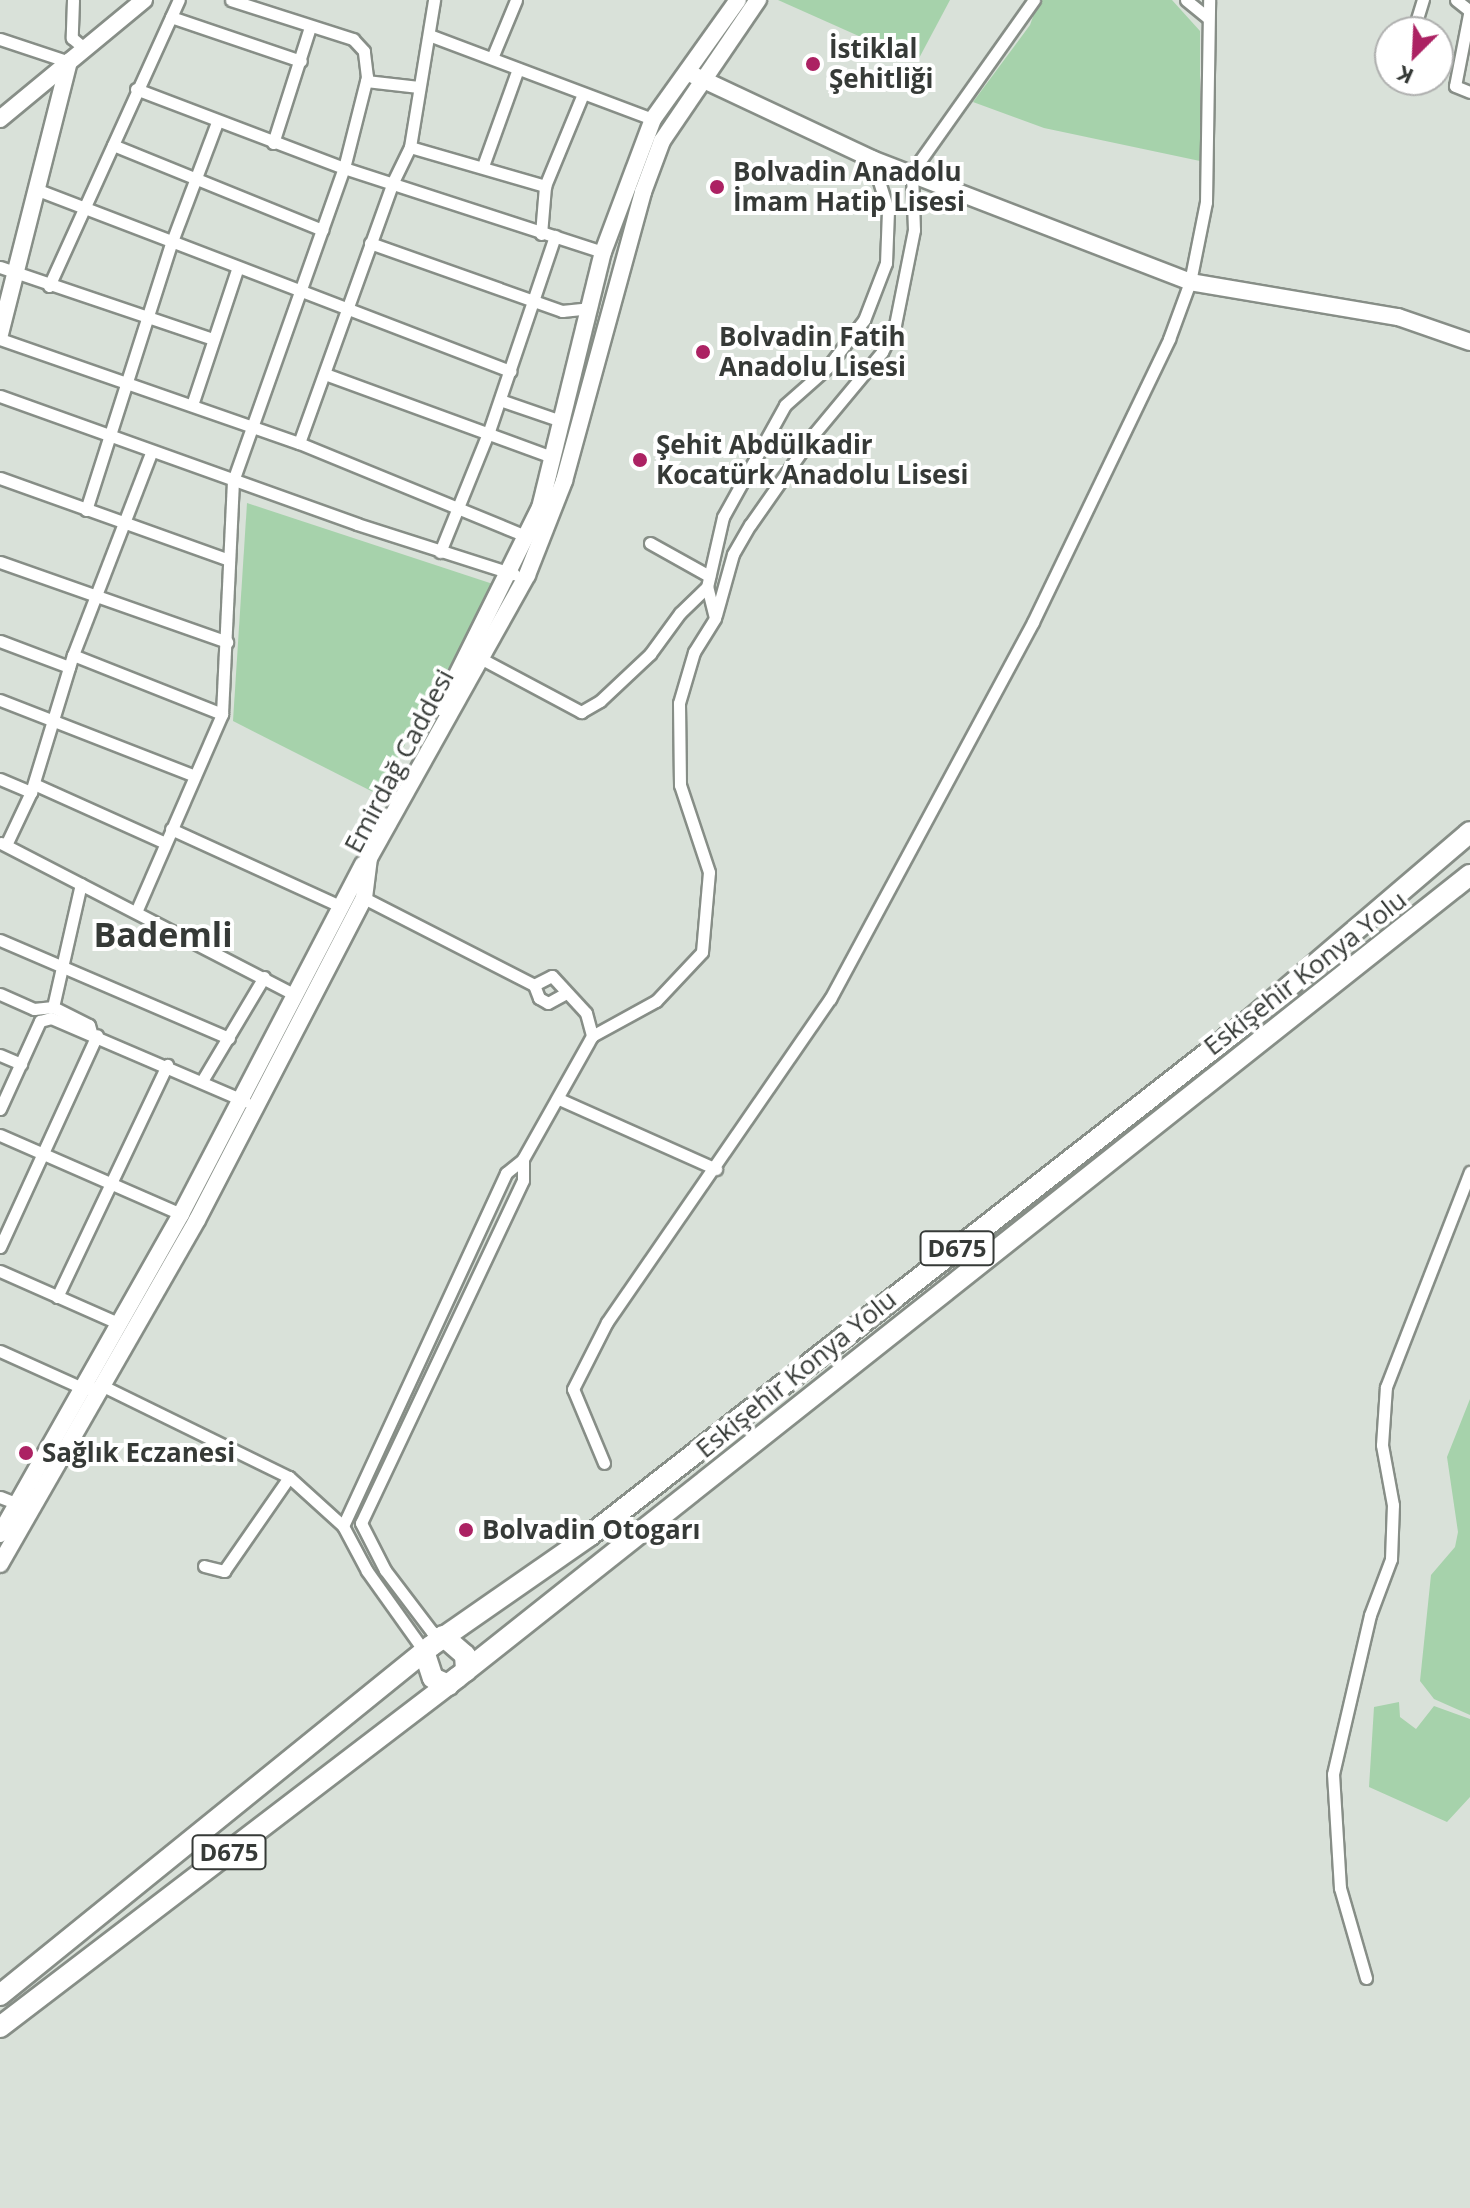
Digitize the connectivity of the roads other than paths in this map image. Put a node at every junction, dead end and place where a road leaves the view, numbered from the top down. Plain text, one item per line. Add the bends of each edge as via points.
1 (73, 0) edge
2 (144, 0) edge
3 (179, 0) edge
4 (231, 0) edge
5 (434, 0) edge
6 (516, 0) edge
7 (758, 0) edge
8 (1034, 0) edge
9 (1186, 0) edge
10 (1209, 0) edge
11 (1456, 0) edge
12 (734, 1) edge
13 (1470, 9) edge
14 (171, 17) junction
15 (1208, 18) junction
16 (310, 27) junction
17 (429, 35) junction
18 (0, 39) edge
19 (84, 48) junction
20 (492, 58) junction
21 (301, 61) junction
22 (69, 62) junction
23 (518, 69) junction
24 (693, 75) junction
25 (366, 81) junction
26 (419, 87) junction
27 (136, 89) junction
28 (1470, 92) edge
29 (583, 94) junction
30 (3, 112) edge
31 (653, 119) junction
32 (217, 122) junction
33 (273, 143) junction
34 (113, 145) junction
35 (410, 147) junction
36 (872, 159) junction
37 (483, 166) junction
38 (344, 168) junction
39 (912, 172) junction
40 (198, 179) junction
41 (392, 184) junction
42 (545, 186) junction
43 (38, 190) junction
44 (83, 211) junction
45 (322, 230) junction
46 (541, 234) junction
47 (555, 236) junction
48 (370, 243) junction
49 (171, 244) junction
50 (603, 252) junction
51 (0, 267) edge
52 (237, 270) junction
53 (18, 273) junction
54 (1190, 282) junction
55 (49, 286) junction
56 (300, 293) junction
57 (529, 301) junction
58 (345, 307) junction
59 (589, 308) junction
60 (3, 315) edge
61 (147, 317) junction
62 (0, 337) edge
63 (213, 339) junction
64 (1470, 342) edge
65 (510, 371) junction
66 (325, 374) junction
67 (127, 381) junction
68 (0, 396) edge
69 (500, 400) junction
70 (192, 405) junction
71 (561, 421) junction
72 (251, 427) junction
73 (489, 431) junction
74 (109, 438) junction
75 (299, 443) junction
76 (151, 453) junction
77 (552, 457) junction
78 (0, 478) edge
79 (233, 481) junction
80 (457, 508) junction
81 (86, 510) junction
82 (124, 525) junction
83 (526, 536) junction
84 (650, 543) dead end
85 (440, 552) junction
86 (229, 560) junction
87 (0, 562) edge
88 (507, 574) junction
89 (527, 575) junction
90 (708, 582) junction
91 (94, 598) junction
92 (715, 618) junction
93 (0, 641) edge
94 (227, 642) junction
95 (480, 658) junction
96 (71, 661) junction
97 (0, 700) edge
98 (222, 714) junction
99 (54, 720) junction
100 (195, 776) junction
101 (0, 779) edge
102 (33, 788) junction
103 (171, 829) junction
104 (1470, 832) edge
105 (165, 843) junction
106 (3, 844) edge
107 (1470, 875) edge
108 (81, 884) junction
109 (364, 898) junction
110 (342, 907) junction
111 (136, 912) junction
112 (0, 940) edge
113 (62, 966) junction
114 (264, 977) junction
115 (534, 985) junction
116 (566, 993) junction
117 (0, 994) edge
118 (296, 995) junction
119 (53, 1007) junction
120 (94, 1034) junction
121 (592, 1036) junction
122 (229, 1038) junction
123 (0, 1055) edge
124 (21, 1064) junction
125 (167, 1065) junction
126 (202, 1081) junction
127 (559, 1099) junction
128 (248, 1103) junction
129 (0, 1109) edge
130 (0, 1135) edge
131 (44, 1155) junction
132 (523, 1159) junction
133 (716, 1169) junction
134 (1470, 1172) edge
135 (110, 1184) junction
136 (181, 1214) junction
137 (0, 1247) edge
138 (0, 1271) edge
139 (57, 1297) junction
140 (120, 1324) junction
141 (0, 1351) edge
142 (105, 1387) junction
143 (84, 1389) junction
144 (604, 1463) dead end
145 (289, 1477) junction
146 (0, 1497) edge
147 (18, 1504) junction
148 (361, 1523) junction
149 (343, 1526) junction
150 (0, 1534) edge
151 (0, 1564) edge
152 (204, 1566) dead end
153 (443, 1636) junction
154 (424, 1651) junction
155 (457, 1678) junction
156 (1366, 1978) dead end
157 (0, 1995) edge
158 (0, 2027) edge

1 - 19 street via 72,38
2 - 19 main road
3 - 14 street
4 - 16 street
5 - 17 street
6 - 20 street
7 - 24 main road, Emirdağ Caddesi
8 - 39 street
9 - 15 street
10 - 15 street
11 - 13 street
12 - 24 main road, Emirdağ Caddesi
13 - 28 street via 1455,86
14 - 21 street
14 - 27 street
15 - 54 street via 1209,169
16 - 21 street
16 - 25 street via 358,45 368,63
17 - 20 street
17 - 26 street
18 - 22 street
19 - 22 main road
20 - 23 street
21 - 33 street
22 - 30 main road
22 - 43 main road
23 - 29 street
23 - 37 street
24 - 31 main road, Emirdağ Caddesi
24 - 36 main road
24 - 89 main road, Emirdağ Caddesi via 643,192 564,481
25 - 26 street
25 - 38 street
26 - 35 street
27 - 32 street
27 - 34 street
29 - 31 street
29 - 42 street
31 - 50 main road, Emirdağ Caddesi
32 - 33 street
32 - 40 street
33 - 38 street
34 - 40 street
34 - 44 street
35 - 37 street
35 - 41 street
36 - 39 main road
36 - 90 street via 888,210 886,263 864,320 772,426 723,517
37 - 42 street
38 - 41 street
38 - 45 street
39 - 54 main road
39 - 92 street via 914,230 895,325 882,352 813,435 750,525 733,554
40 - 45 street
40 - 49 street
41 - 46 street
41 - 48 street
42 - 46 street
43 - 44 street
43 - 53 main road
44 - 49 street
44 - 55 street
45 - 56 street
46 - 47 street
47 - 50 street
47 - 57 street
48 - 57 street
48 - 58 street
49 - 52 street
49 - 61 street
50 - 59 main road, Emirdağ Caddesi
51 - 53 street
52 - 56 street
52 - 63 street
53 - 55 street
53 - 60 main road
54 - 64 main road via 1398,317
54 - 133 street via 1169,339 1033,622 899,874 830,999
55 - 61 street
56 - 58 street
56 - 72 street
57 - 59 street via 562,311
57 - 65 street
58 - 65 street
58 - 66 street
59 - 71 main road, Emirdağ Caddesi
60 - 62 main road
61 - 63 street
61 - 67 street
62 - 67 street
63 - 70 street
65 - 69 street
66 - 73 street
66 - 75 street
67 - 70 street
67 - 74 street
68 - 74 street
69 - 71 street
69 - 73 street
70 - 72 street
71 - 77 main road, Emirdağ Caddesi
72 - 75 street
72 - 79 street
73 - 77 street
73 - 80 street
74 - 76 street
74 - 81 street
75 - 80 street
76 - 79 street
76 - 82 street
77 - 83 main road, Emirdağ Caddesi via 540,508
78 - 81 street
79 - 85 street
79 - 86 street
80 - 83 street
80 - 85 street
81 - 82 street
82 - 86 street
82 - 91 street
83 - 88 main road, Emirdağ Caddesi
84 - 90 street
85 - 88 street
86 - 94 street
87 - 91 street
88 - 89 street
88 - 110 main road, Emirdağ Caddesi
89 - 95 main road, Emirdağ Caddesi
90 - 92 street
90 - 95 street via 650,654 581,712
91 - 94 street
91 - 96 street
92 - 121 street via 694,652 679,703 677,745 685,809 709,872 702,952 656,1001
93 - 96 street
94 - 98 street
95 - 109 main road, Emirdağ Caddesi via 369,858
96 - 98 street
96 - 99 street
97 - 99 street
98 - 100 street
99 - 100 street
99 - 102 street
100 - 103 street
101 - 102 street
102 - 105 street
102 - 106 street
103 - 105 street
103 - 110 street
104 - 153 highway, D675 via 1250,1020 589,1536
105 - 111 street
106 - 108 street
107 - 155 highway, Eskişehir Konya Yolu / D675
108 - 111 street
108 - 113 street
109 - 115 street
109 - 128 main road, Emirdağ Caddesi
110 - 118 main road, Emirdağ Caddesi
111 - 114 street
112 - 113 street
113 - 119 street
113 - 122 street
114 - 118 street
114 - 122 street
115 - 116 street via 552,976
115 - 116 street via 539,998 548,1003
116 - 121 street via 586,1013
117 - 119 street via 34,1009
118 - 128 main road, Emirdağ Caddesi
119 - 120 street via 89,1025
120 - 124 street via 51,1018 40,1021
120 - 125 street
120 - 131 street
121 - 127 street
122 - 126 street
123 - 124 street
124 - 129 street
125 - 126 street
125 - 135 street
126 - 128 street
127 - 132 street
127 - 133 street
128 - 136 main road, Emirdağ Caddesi
128 - 142 main road, Emirdağ Caddesi
130 - 131 street
131 - 135 street
131 - 137 street
132 - 148 street via 523,1180
132 - 149 street via 506,1173
133 - 144 street via 607,1322 573,1389
134 - 156 street via 1386,1387 1382,1445 1393,1505 1391,1559 1370,1615 1333,1774 1340,1888
135 - 136 street
135 - 139 street
136 - 140 main road, Emirdağ Caddesi
138 - 139 street
139 - 140 street
140 - 143 main road, Emirdağ Caddesi
141 - 143 street
142 - 143 street
142 - 145 street
142 - 151 main road, Emirdağ Caddesi
143 - 147 main road, Emirdağ Caddesi
145 - 149 street
145 - 152 street via 224,1571
146 - 147 street
147 - 150 main road, Emirdağ Caddesi
148 - 149 street
148 - 153 street via 385,1570 432,1632
149 - 154 street via 367,1571
153 - 154 highway, D675
153 - 155 highway via 465,1655
154 - 155 highway via 433,1678
154 - 157 highway, D675
155 - 158 highway, D675

